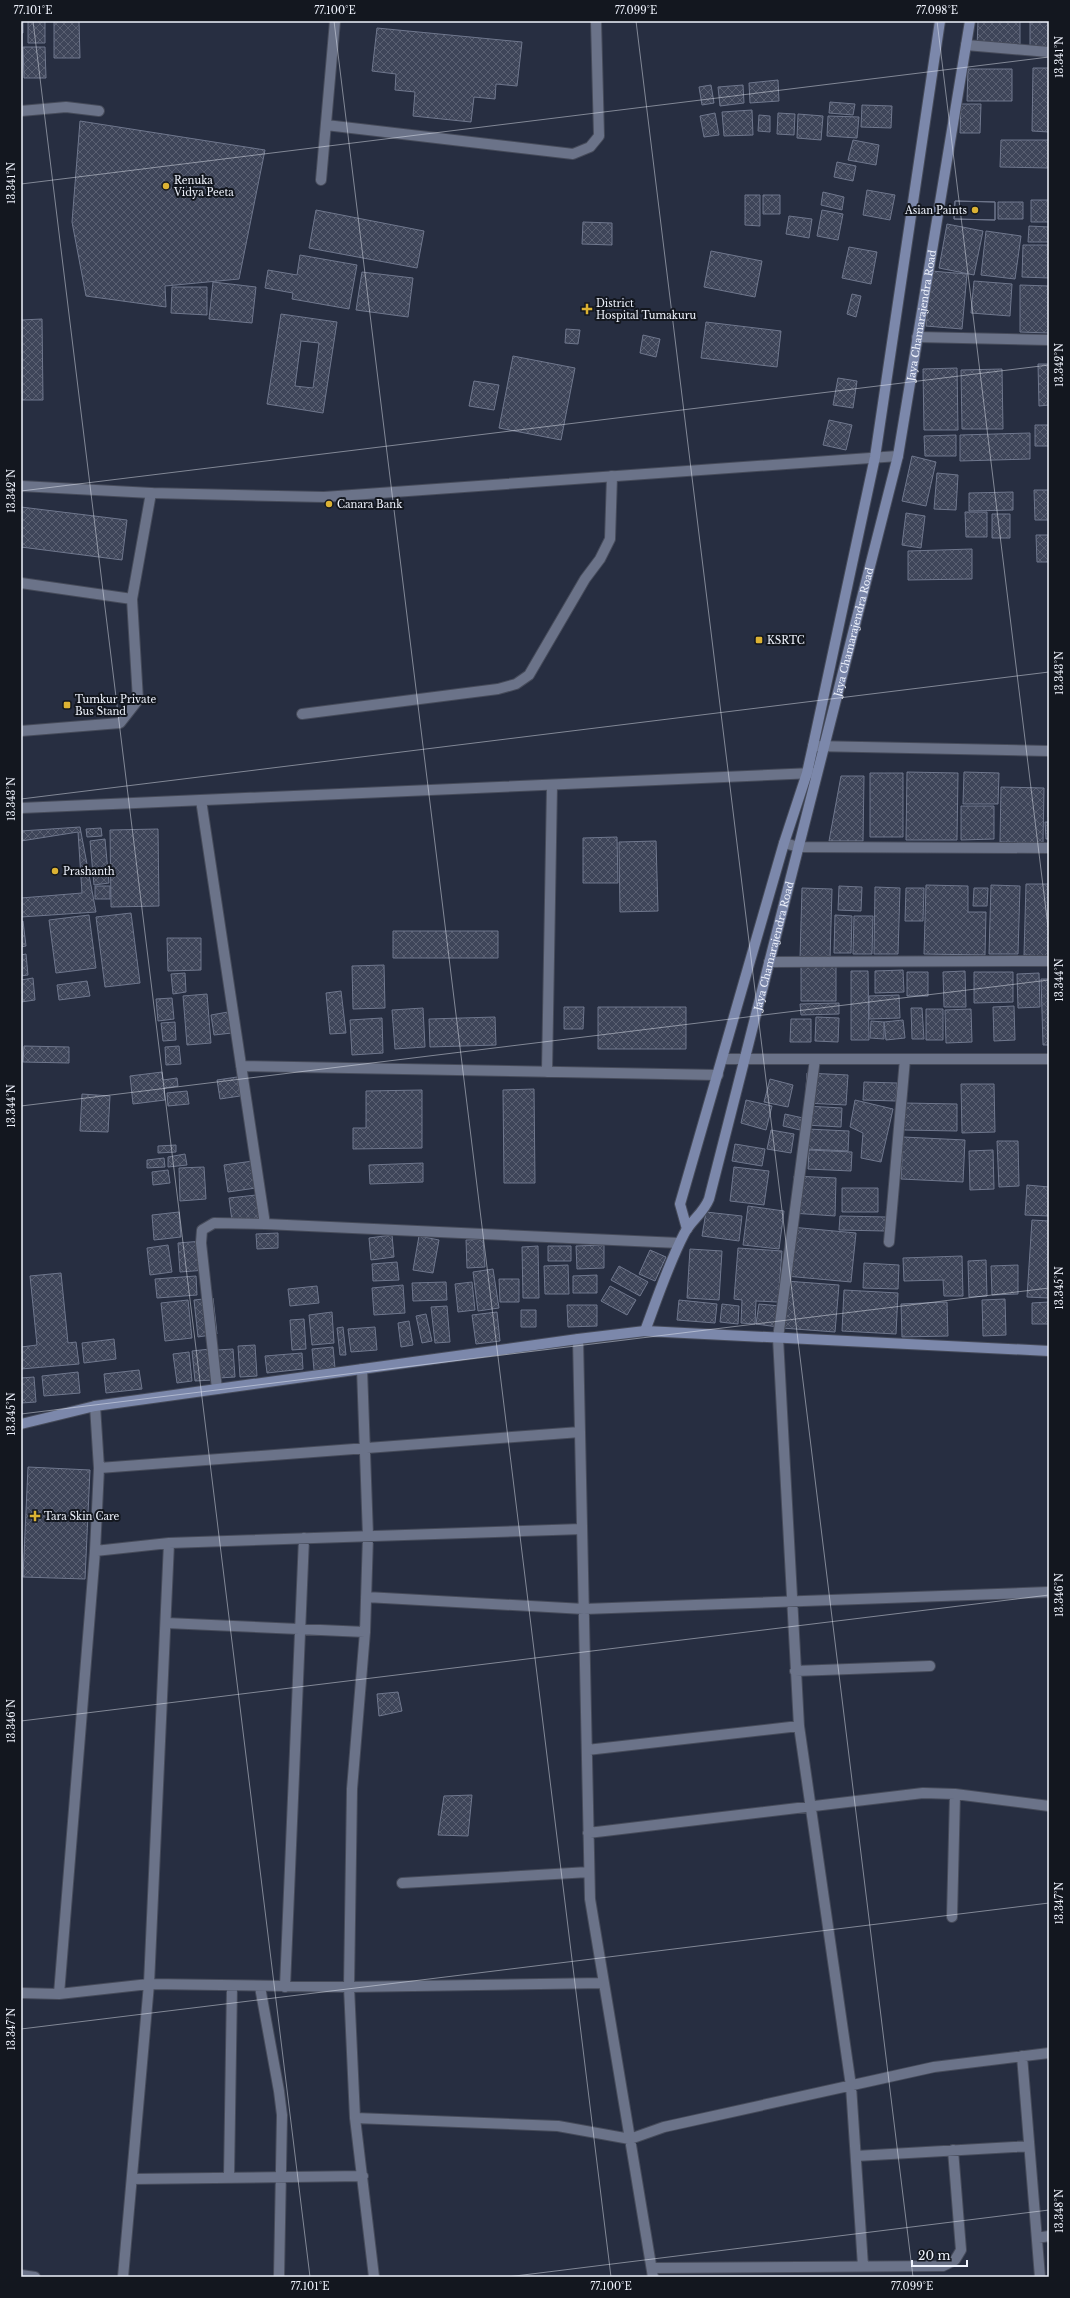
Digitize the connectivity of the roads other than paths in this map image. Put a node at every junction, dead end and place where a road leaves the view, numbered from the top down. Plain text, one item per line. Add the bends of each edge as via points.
1 (335, 21) edge
2 (596, 21) edge
3 (940, 21) edge
4 (970, 21) edge
5 (966, 45) junction
6 (1049, 52) edge
7 (21, 111) edge
8 (99, 111) dead end
9 (326, 125) junction
10 (321, 180) dead end
11 (918, 337) junction
12 (1049, 340) edge
13 (898, 456) junction
14 (875, 457) junction
15 (612, 476) junction
16 (21, 486) edge
17 (150, 493) junction
18 (21, 583) edge
19 (132, 599) junction
20 (302, 714) dead end
21 (21, 732) edge
22 (813, 746) junction
23 (825, 747) junction
24 (1049, 751) edge
25 (807, 773) junction
26 (818, 773) junction
27 (552, 785) junction
28 (201, 800) junction
29 (21, 808) edge
30 (784, 843) junction
31 (799, 846) junction
32 (1049, 848) edge
33 (1049, 961) edge
34 (769, 962) junction
35 (723, 1059) junction
36 (743, 1059) junction
37 (815, 1059) junction
38 (905, 1059) junction
39 (1049, 1059) edge
40 (241, 1066) junction
41 (547, 1072) junction
42 (718, 1075) junction
43 (265, 1224) junction
44 (687, 1229) junction
45 (888, 1242) dead end
46 (679, 1243) junction
47 (645, 1331) junction
48 (778, 1338) junction
49 (578, 1339) junction
50 (1049, 1351) edge
51 (362, 1369) junction
52 (218, 1389) junction
53 (95, 1406) junction
54 (21, 1424) edge
55 (580, 1432) junction
56 (365, 1447) junction
57 (99, 1468) junction
58 (582, 1529) junction
59 (368, 1536) junction
60 (304, 1538) junction
61 (170, 1543) junction
62 (95, 1551) junction
63 (1049, 1592) edge
64 (366, 1597) junction
65 (792, 1600) junction
66 (584, 1609) junction
67 (166, 1623) junction
68 (300, 1628) junction
69 (365, 1632) junction
70 (930, 1666) dead end
71 (795, 1671) junction
72 (799, 1726) junction
73 (587, 1750) junction
74 (955, 1794) junction
75 (1049, 1806) edge
76 (812, 1807) junction
77 (588, 1833) junction
78 (589, 1872) junction
79 (402, 1883) dead end
80 (952, 1917) dead end
81 (604, 1983) junction
82 (149, 1984) junction
83 (232, 1986) junction
84 (260, 1987) junction
85 (285, 1987) junction
86 (349, 1987) junction
87 (21, 1993) edge
88 (59, 1994) junction
89 (1049, 2053) edge
90 (1022, 2056) junction
91 (851, 2086) junction
92 (356, 2118) junction
93 (630, 2139) junction
94 (1029, 2146) junction
95 (953, 2150) junction
96 (856, 2156) junction
97 (363, 2176) junction
98 (280, 2177) junction
99 (229, 2178) junction
100 (132, 2179) junction
101 (1049, 2236) edge
102 (1037, 2238) junction
103 (863, 2266) junction
104 (652, 2273) edge
105 (21, 2275) edge
106 (35, 2277) edge
107 (123, 2277) edge
108 (279, 2277) edge
109 (374, 2277) edge
110 (1040, 2277) edge

1 - 9 street
2 - 9 street via 599,136 590,147 573,154
3 - 14 main road, Jaya Chamarajendra Road
4 - 5 main road, Jaya Chamarajendra Road
5 - 6 street
5 - 11 main road, Jaya Chamarajendra Road
7 - 8 street via 66,107
9 - 10 street
11 - 12 street
11 - 13 main road, Jaya Chamarajendra Road
13 - 14 street
13 - 23 main road, Jaya Chamarajendra Road
14 - 15 street
14 - 22 main road, Jaya Chamarajendra Road
15 - 17 street via 324,497
15 - 20 street via 610,539 529,674 516,684 498,689
16 - 17 street
17 - 19 street
18 - 19 street
19 - 21 street via 138,700 120,723
22 - 23 street
22 - 25 main road, Jaya Chamarajendra Road
23 - 24 street
23 - 26 main road, Jaya Chamarajendra Road
25 - 26 street
25 - 27 street
25 - 30 main road, Jaya Chamarajendra Road
26 - 31 main road, Jaya Chamarajendra Road
27 - 28 street
27 - 41 street
28 - 29 street
28 - 40 street
30 - 31 street
30 - 35 main road, Jaya Chamarajendra Road
31 - 32 street
31 - 34 main road, Jaya Chamarajendra Road
33 - 34 street
34 - 36 main road, Jaya Chamarajendra Road
35 - 36 street
35 - 42 main road, Jaya Chamarajendra Road
36 - 37 street
36 - 44 main road, Jaya Chamarajendra Road via 709,1199 704,1211
37 - 38 street
37 - 48 street
38 - 39 street
38 - 45 street
40 - 41 street
40 - 43 street
41 - 42 street
42 - 44 main road, Jaya Chamarajendra Road via 680,1204
43 - 46 street
43 - 52 street via 214,1223 202,1230 201,1243
44 - 46 main road, Jaya Chamarajendra Road
46 - 47 main road, Jaya Chamarajendra Road
47 - 48 main road
47 - 49 main road
48 - 50 main road
48 - 65 street
49 - 51 main road
49 - 55 street
51 - 52 main road
51 - 56 street
52 - 53 main road
53 - 54 main road
53 - 57 street
55 - 56 street
55 - 58 street
56 - 57 street
56 - 59 street
57 - 62 street
58 - 59 street
58 - 66 street
59 - 60 street
59 - 64 street
60 - 61 street
60 - 68 street
61 - 62 street
61 - 67 street
62 - 88 street
63 - 65 street
64 - 66 street
64 - 69 street
65 - 66 street
65 - 71 street
66 - 73 street
67 - 68 street
67 - 82 street
68 - 69 street
68 - 85 street
69 - 86 street via 352,1789
70 - 71 street
71 - 72 street
72 - 73 street
72 - 76 street
73 - 77 street
74 - 75 street
74 - 76 street via 923,1793
74 - 80 street
76 - 77 street
76 - 91 street
77 - 78 street
78 - 79 street
78 - 81 street via 590,1899
81 - 86 street
81 - 93 street
82 - 83 street
82 - 88 street
82 - 100 street
83 - 84 street
83 - 99 street
84 - 85 street
84 - 98 street via 282,2116
85 - 86 street
86 - 92 street
87 - 88 street
89 - 90 street
90 - 91 street via 934,2067
90 - 94 street
91 - 93 street via 664,2127
91 - 96 street
92 - 93 street via 558,2126
92 - 97 street
93 - 104 street
94 - 95 street
94 - 102 street
95 - 96 street
95 - 103 street via 960,2250 955,2260 943,2266
96 - 103 street
97 - 98 street
97 - 109 street
98 - 99 street
98 - 108 street
99 - 100 street
100 - 107 street
101 - 102 street
102 - 110 street
103 - 104 street
105 - 106 street

